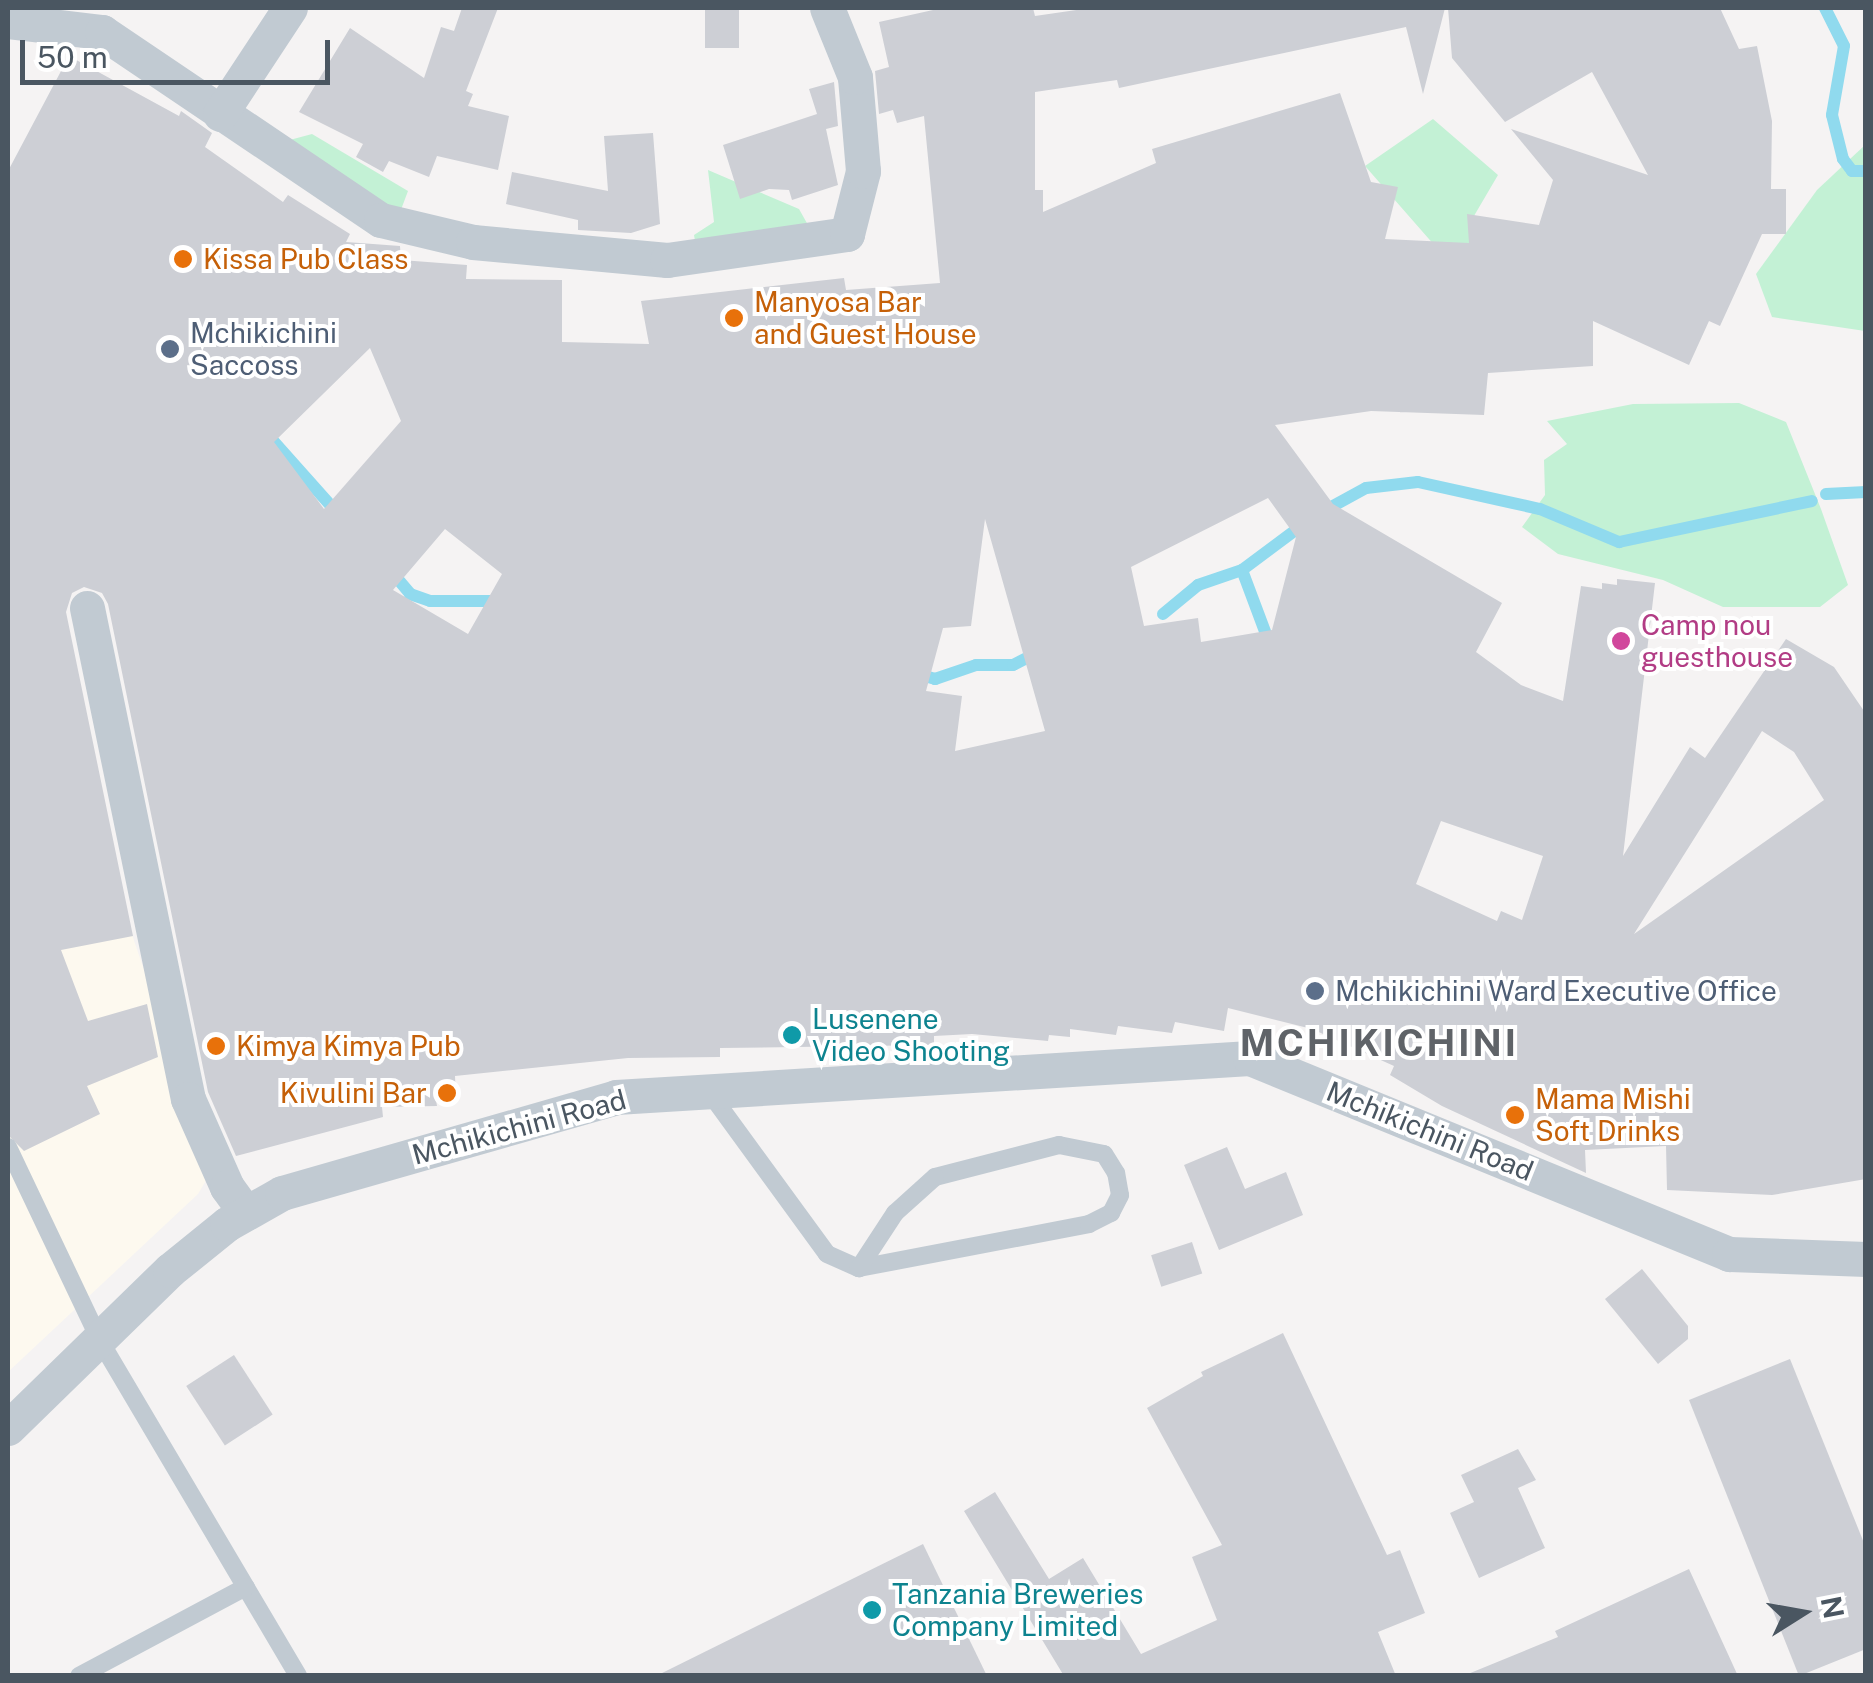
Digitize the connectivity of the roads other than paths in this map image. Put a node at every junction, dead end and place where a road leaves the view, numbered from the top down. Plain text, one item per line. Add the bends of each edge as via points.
1 (290, 8) edge
2 (827, 8) edge
3 (8, 21) edge
4 (220, 114) junction
5 (87, 608) dead end
6 (709, 1091) junction
7 (8, 1147) edge
8 (246, 1213) junction
9 (1866, 1259) edge
10 (859, 1268) junction
11 (100, 1339) junction
12 (8, 1428) edge
13 (246, 1587) junction
14 (79, 1676) edge
15 (298, 1676) edge

1 - 4 street
2 - 4 street via 857,96 863,171 847,234 668,260 473,242 381,220
3 - 4 street via 102,32
5 - 8 street via 188,1099 227,1188
6 - 8 street, Mchikichini Road via 616,1097 282,1193
6 - 9 street, Mchikichini Road via 1250,1058 1729,1254
6 - 10 lane via 827,1254
7 - 11 lane
8 - 11 street, Mchikichini Road via 170,1270
10 - 10 lane via 1089,1224 1111,1212 1120,1196 1116,1173 1104,1154 1059,1146 935,1177 895,1213
11 - 12 street, Mchikichini Road
11 - 13 lane
13 - 14 lane
13 - 15 lane

